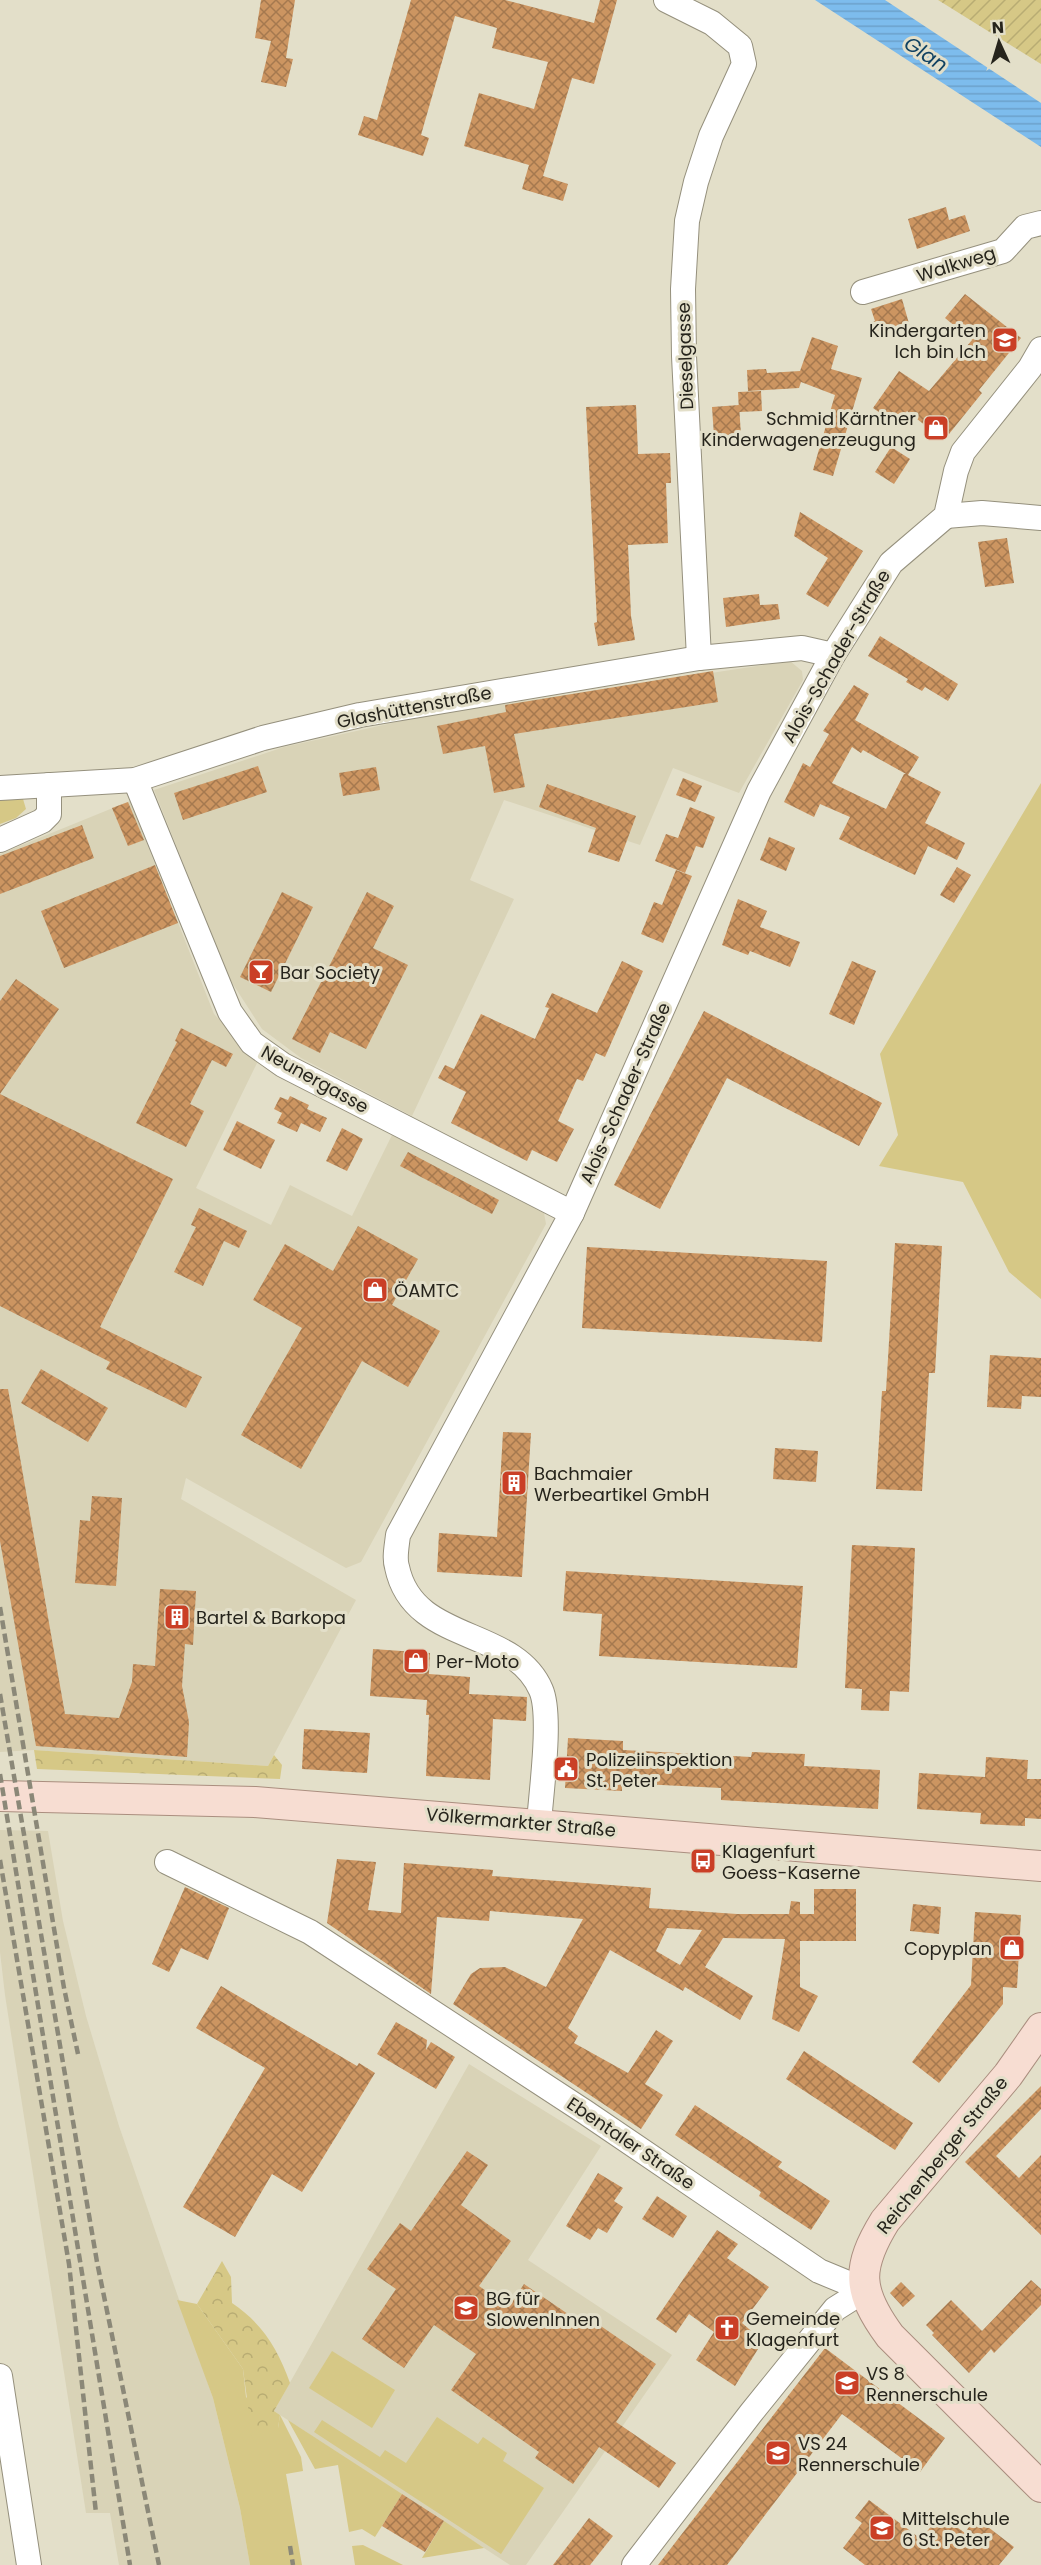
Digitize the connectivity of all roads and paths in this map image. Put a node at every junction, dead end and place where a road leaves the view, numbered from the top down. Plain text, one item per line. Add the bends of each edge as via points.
1 (666, 0) edge
2 (1041, 223) edge
3 (863, 292) dead end
4 (1041, 349) edge
5 (946, 516) junction
6 (1041, 518) edge
7 (833, 655) junction
8 (699, 658) junction
9 (135, 780) junction
10 (49, 785) junction
11 (0, 788) edge
12 (0, 840) edge
13 (572, 1213) junction
14 (0, 1796) edge
15 (539, 1823) junction
16 (167, 1862) dead end
17 (1041, 1866) edge
18 (1041, 2028) edge
19 (865, 2290) junction
20 (0, 2376) edge
21 (1041, 2487) edge
22 (29, 2565) edge
23 (634, 2565) edge

1 - 8 street, Dieselgasse via 712,23 740,46 744,64 711,136 687,222 684,356
2 - 3 street, Walkweg via 1025,227 1003,251
4 - 5 street via 963,452
5 - 6 street via 982,513
5 - 7 street, Alois-Schader-Straße via 891,563
7 - 8 street, Glashüttenstraße via 802,648
7 - 13 street, Alois-Schader-Straße via 759,791
8 - 9 street, Glashüttenstraße via 360,715 263,738
9 - 10 street, Glashüttenstraße
9 - 13 street, Neunergasse via 230,1012 252,1043 283,1065
10 - 11 street, Glashüttenstraße
10 - 12 street via 49,814
13 - 15 street, Alois-Schader-Straße via 398,1535 396,1566 407,1596 442,1626 508,1653 532,1672 542,1692 545,1715
14 - 15 main road, Völkermarkter Straße via 255,1802
15 - 17 main road, Völkermarkter Straße
16 - 19 street, Ebentaler Straße via 310,1932 819,2271
18 - 19 main road, Reichenberger Straße via 1008,2075 885,2221 869,2248
19 - 21 main road via 873,2312 890,2336
19 - 23 street via 835,2310
20 - 22 street

